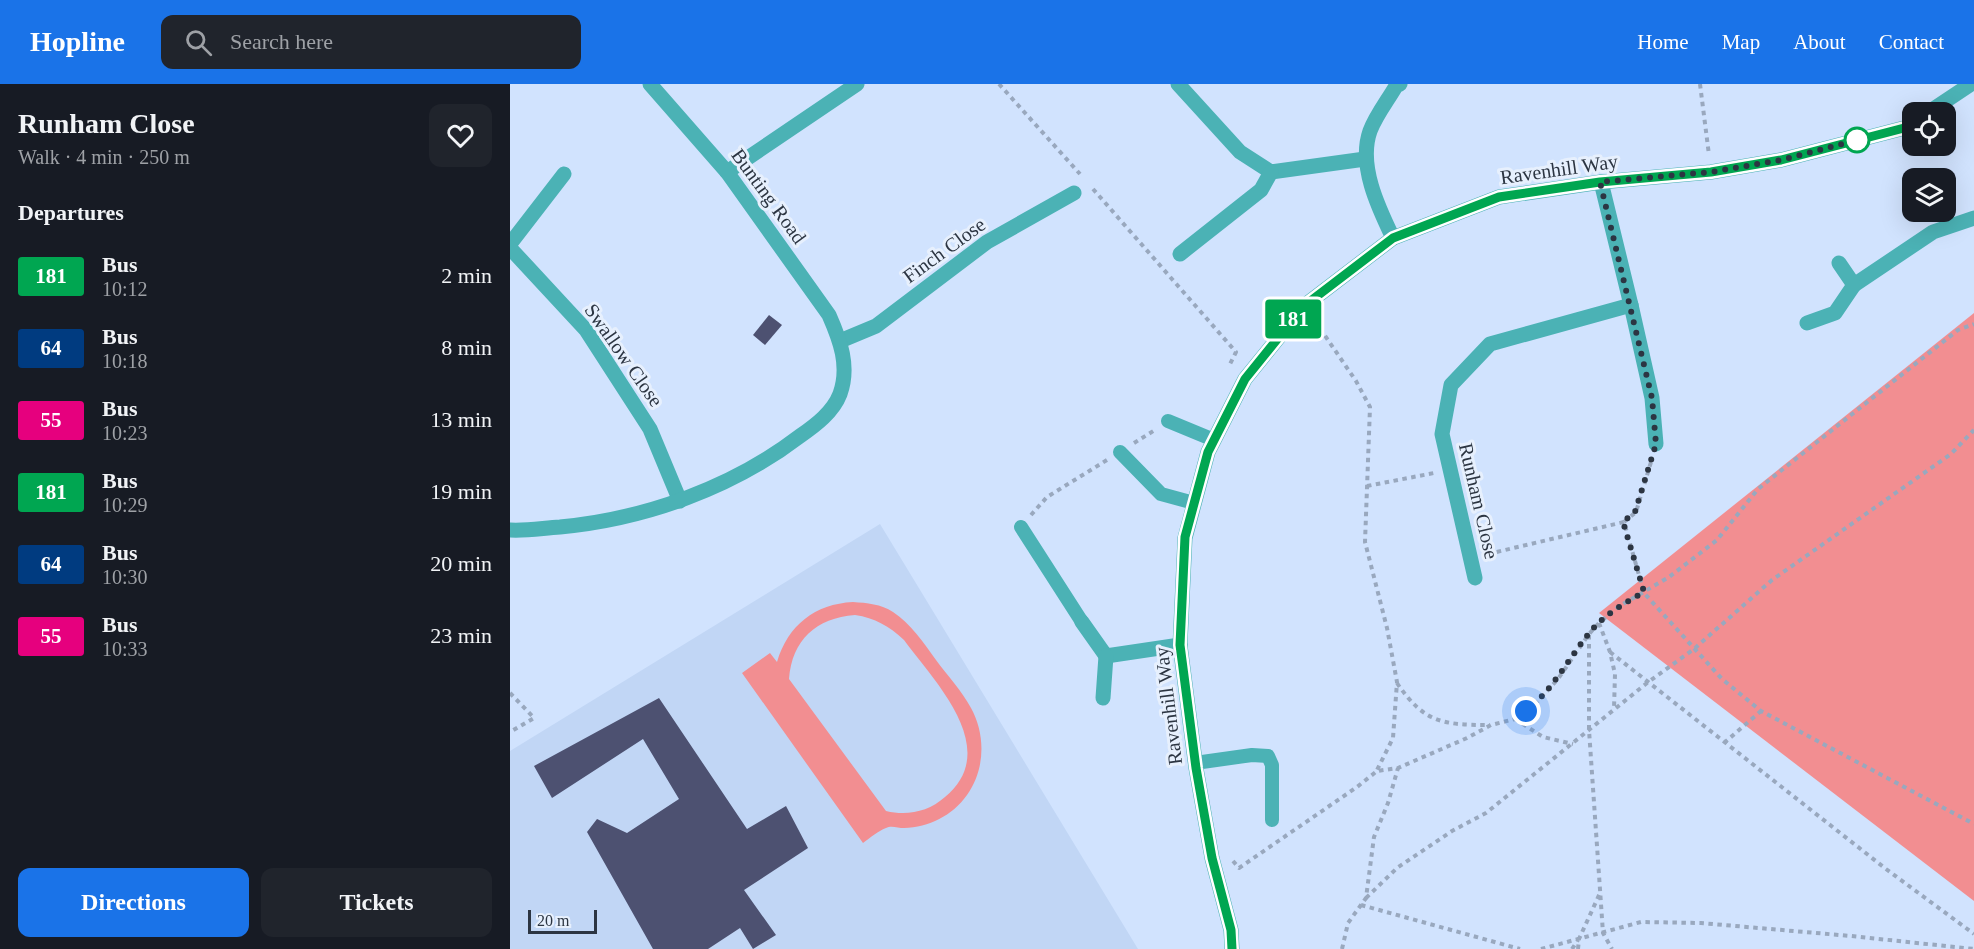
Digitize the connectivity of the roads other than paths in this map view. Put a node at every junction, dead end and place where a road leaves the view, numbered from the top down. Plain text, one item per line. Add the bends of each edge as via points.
1 (650, 84) edge
2 (857, 84) edge
3 (1178, 84) edge
4 (1400, 84) edge
5 (1971, 84) edge
6 (1944, 102) edge
7 (1902, 129) edge
8 (1365, 159) junction
9 (727, 172) junction
10 (1271, 172) junction
11 (564, 174) dead end
12 (1600, 182) junction
13 (1074, 194) dead end
14 (1974, 218) edge
15 (1393, 238) junction
16 (510, 244) edge
17 (510, 248) edge
18 (1180, 254) dead end
19 (1839, 263) dead end
20 (1854, 285) junction
21 (1631, 305) junction
22 (1807, 323) dead end
23 (840, 341) junction
24 (1168, 421) road end
25 (1214, 440) junction
26 (1656, 444) road end
27 (1120, 452) road end
28 (680, 501) junction
29 (1194, 503) junction
30 (1021, 527) road end
31 (510, 530) edge
32 (1475, 578) dead end
33 (1082, 622) joint
34 (1180, 645) junction
35 (1106, 656) junction
36 (1103, 698) dead end
37 (1195, 763) junction
38 (1272, 820) dead end
39 (1232, 949) edge

1 - 9 street, Bunting Road
2 - 9 street
3 - 10 street via 1240,152
4 - 8 street via 1370,131
5 - 6 street
7 - 12 street, Ravenhill Way via 1781,160 1711,172
8 - 10 street
8 - 15 street via 1378,207
9 - 23 street, Bunting Road via 829,315
10 - 18 street via 1261,190
11 - 16 street
12 - 15 street, Ravenhill Way via 1499,197
12 - 21 street
13 - 23 street, Finch Close via 987,242 876,326
14 - 20 street via 1933,232
15 - 25 street, Ravenhill Way via 1304,306 1245,379
17 - 28 street, Swallow Close via 586,330 650,429
19 - 20 street
20 - 22 street via 1835,313
21 - 26 street via 1652,398
21 - 32 street, Runham Close via 1490,344 1451,386 1442,434
23 - 28 street, Bunting Road via 845,369 840,395 823,419 783,449 733,478
24 - 25 lane
25 - 29 street, Ravenhill Way
27 - 29 lane via 1161,494
28 - 31 street, Bunting Road via 596,524
29 - 34 street, Ravenhill Way via 1185,537
30 - 33 lane
33 - 35 street
34 - 35 street
34 - 37 street, Ravenhill Way
35 - 36 street
37 - 38 lane via 1268,756 1272,765
37 - 39 street, Ravenhill Way

